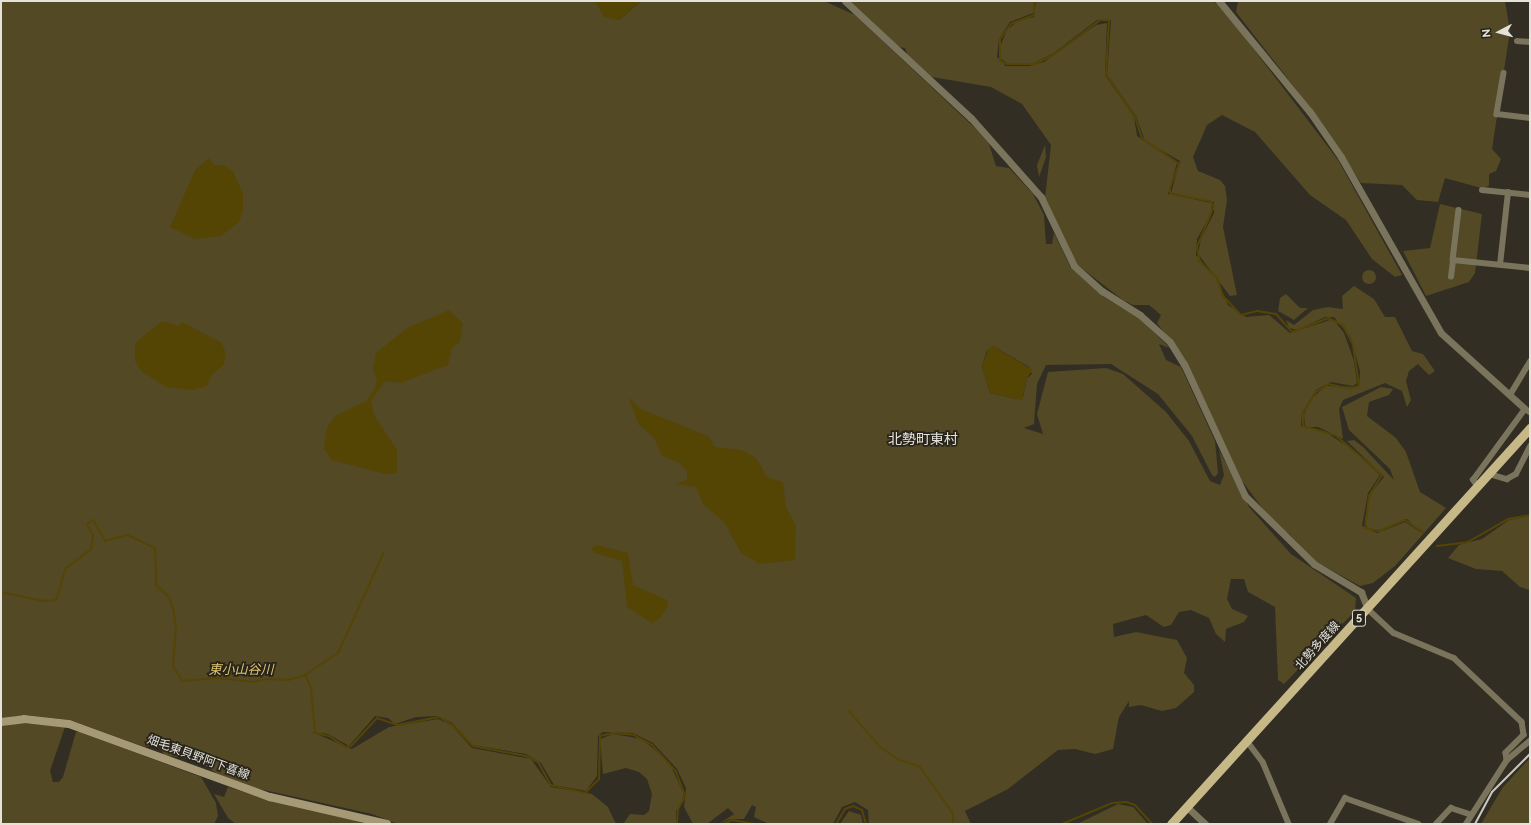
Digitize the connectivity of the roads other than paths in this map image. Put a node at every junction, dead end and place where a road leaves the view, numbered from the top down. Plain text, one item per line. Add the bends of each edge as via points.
1 (844, 1) edge
2 (1219, 1) edge
3 (1517, 41) dead end
4 (1530, 42) edge
5 (1504, 73) dead end
6 (1530, 118) edge
7 (1482, 190) dead end
8 (1508, 192) junction
9 (1530, 195) edge
10 (1459, 210) dead end
11 (1453, 260) junction
12 (1500, 265) junction
13 (1530, 268) edge
14 (1451, 277) dead end
15 (1530, 362) edge
16 (1510, 395) junction
17 (1528, 411) edge
18 (1530, 428) edge
19 (1530, 446) edge
20 (1489, 474) junction
21 (1477, 486) junction
22 (1368, 609) junction
23 (1, 722) edge
24 (1247, 741) junction
25 (1530, 741) edge
26 (1507, 760) junction
27 (1187, 807) junction
28 (1470, 814) junction
29 (386, 824) edge
30 (1171, 824) edge
31 (1205, 824) edge
32 (1289, 824) edge
33 (1330, 824) edge
34 (1419, 824) edge
35 (1436, 824) edge
36 (1466, 824) edge

1 - 22 street via 971,118 1041,197 1074,266 1102,291 1140,314 1170,342 1184,364 1245,496 1314,564 1361,592
2 - 16 street via 1310,112 1341,157 1441,333
3 - 4 street
5 - 6 street via 1497,114
7 - 8 street
8 - 9 street
8 - 12 street
10 - 11 street
11 - 12 street
11 - 14 street
12 - 13 street
15 - 16 street
16 - 17 street
17 - 21 street via 1473,480
18 - 20 main road, 北勢多度線 / 5
19 - 20 street via 1516,474 1507,479
20 - 21 main road, 北勢多度線 / 5
21 - 22 main road, 北勢多度線 / 5
22 - 24 main road, 北勢多度線 / 5
22 - 26 street via 1394,633 1454,658 1522,722 1524,735 1506,753
23 - 29 main road, 畑毛東貝野阿下喜線 via 24,719 69,724 270,797
24 - 27 main road, 北勢多度線 / 5
24 - 32 street via 1263,762
25 - 26 street
26 - 28 street
27 - 30 main road, 北勢多度線 / 5
27 - 31 street
28 - 35 street via 1451,808
28 - 36 street
33 - 34 street via 1344,798

